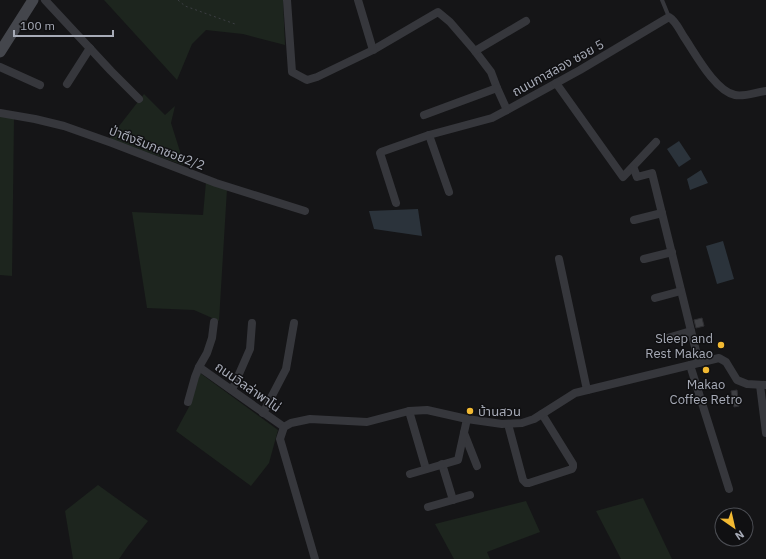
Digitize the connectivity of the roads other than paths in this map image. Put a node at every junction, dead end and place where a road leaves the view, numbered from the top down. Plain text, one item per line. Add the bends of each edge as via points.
1 (44, 0) edge
2 (286, 0) edge
3 (358, 0) edge
4 (662, 0) edge
5 (30, 1) edge
6 (669, 17) junction
7 (526, 21) dead end
8 (90, 48) junction
9 (373, 50) junction
10 (475, 51) junction
11 (0, 52) edge
12 (0, 67) edge
13 (556, 83) junction
14 (67, 84) dead end
15 (40, 85) dead end
16 (497, 88) junction
17 (766, 91) edge
18 (139, 99) dead end
19 (507, 110) junction
20 (0, 113) edge
21 (424, 115) dead end
22 (429, 135) junction
23 (656, 142) dead end
24 (634, 169) dead end
25 (448, 192) dead end
26 (396, 203) dead end
27 (304, 211) dead end
28 (662, 213) junction
29 (634, 220) dead end
30 (672, 252) junction
31 (559, 259) dead end
32 (644, 259) dead end
33 (681, 291) junction
34 (655, 298) dead end
35 (214, 322) dead end
36 (252, 323) dead end
37 (294, 323) dead end
38 (692, 331) junction
39 (664, 339) dead end
40 (699, 363) junction
41 (690, 365) junction
42 (199, 367) junction
43 (763, 385) edge
44 (232, 390) junction
45 (587, 390) junction
46 (188, 402) dead end
47 (409, 412) junction
48 (263, 413) junction
49 (542, 414) junction
50 (467, 419) junction
51 (508, 424) junction
52 (284, 427) junction
53 (766, 432) edge
54 (464, 433) junction
55 (442, 464) junction
56 (477, 466) dead end
57 (426, 469) junction
58 (410, 474) dead end
59 (729, 489) dead end
60 (470, 496) dead end
61 (453, 500) junction
62 (428, 507) dead end
63 (315, 559) edge

1 - 8 street
2 - 9 street, ถนนกาสลอง ซอย 5 via 292,72 307,80
3 - 9 street
4 - 6 lane
5 - 11 street
6 - 13 street, ถนนกาสลอง ซอย 5
6 - 17 street via 705,69 727,92 743,95
7 - 10 street
8 - 14 street
8 - 18 street
9 - 10 street, ถนนกาสลอง ซอย 5 via 438,12
10 - 16 street, ถนนกาสลอง ซอย 5 via 491,72
12 - 15 street
13 - 19 street, ถนนกาสลอง ซอย 5
13 - 23 street via 623,177
16 - 19 street, ถนนกาสลอง ซอย 5
16 - 21 street
19 - 22 street via 492,118
20 - 27 street, ป่าตึงริมกกซอย2/2 via 64,126 216,183
22 - 25 street
22 - 26 street via 380,153
24 - 28 street via 637,177 652,173
28 - 29 street
28 - 30 street
30 - 32 street
30 - 33 street
31 - 45 street
33 - 34 street
33 - 38 street
35 - 42 street via 212,338
36 - 44 street via 250,349
37 - 48 street via 286,369
38 - 39 street
38 - 40 street
40 - 41 street
40 - 43 street via 719,358 726,362 737,380 747,384
41 - 45 street
41 - 59 street
42 - 44 street, ถนนวิลล่าพาโน่
42 - 46 street
43 - 53 street
44 - 48 street, ถนนวิลล่าพาโน่
45 - 49 street via 575,392
47 - 50 street via 427,410
47 - 52 street via 367,422 310,419 291,422
47 - 57 street
48 - 52 street, ถนนวิลล่าพาโน่
49 - 51 street via 522,423
49 - 51 street via 573,464 572,469 529,483 523,480
50 - 51 street
50 - 54 street
52 - 63 street via 280,439
54 - 55 street via 458,460
54 - 56 street
55 - 57 street
55 - 61 street
57 - 58 street
60 - 61 street
61 - 62 street

